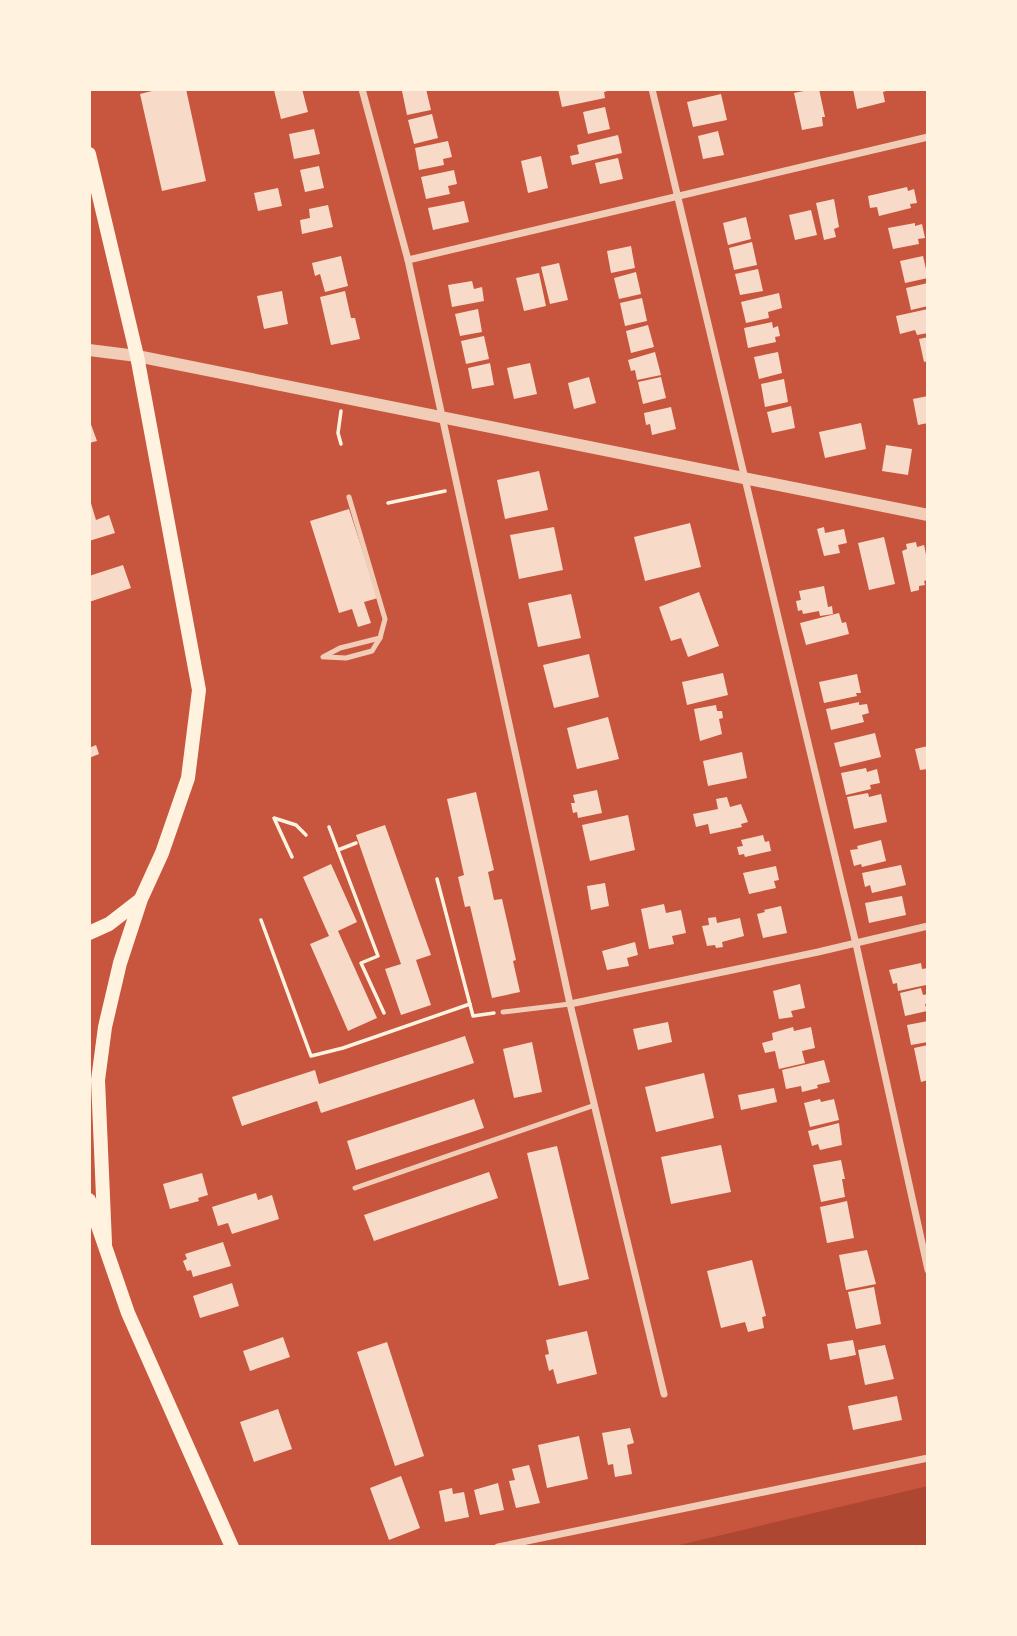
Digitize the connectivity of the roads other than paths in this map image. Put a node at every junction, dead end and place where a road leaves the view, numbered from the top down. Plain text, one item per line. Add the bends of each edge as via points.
1 (362, 89) edge
2 (652, 89) edge
3 (928, 137) edge
4 (89, 154) edge
5 (677, 197) junction
6 (408, 260) junction
7 (89, 350) edge
8 (137, 356) junction
9 (443, 418) junction
10 (746, 477) junction
11 (349, 497) dead end
12 (928, 515) edge
13 (380, 638) junction
14 (141, 899) junction
15 (928, 926) edge
16 (90, 933) edge
17 (856, 944) junction
18 (570, 1004) junction
19 (503, 1012) road end
20 (594, 1105) junction
21 (355, 1188) dead end
22 (89, 1200) edge
23 (105, 1243) junction
24 (928, 1270) edge
25 (664, 1394) dead end
26 (928, 1458) edge
27 (232, 1547) edge
28 (498, 1547) edge

1 - 6 street
2 - 5 street
3 - 5 street
4 - 8 main road
5 - 6 street
5 - 10 street
6 - 9 street
7 - 8 street
8 - 9 street
8 - 14 main road via 199,690 188,778
9 - 10 street
9 - 18 street
10 - 12 street
10 - 17 street
11 - 13 lane via 385,619
13 - 13 lane via 340,648 323,657 346,658 372,651
14 - 16 main road
14 - 23 main road via 120,963 98,1080
15 - 17 street
17 - 18 street
17 - 24 street
18 - 19 lane
18 - 20 street
20 - 21 lane
20 - 25 street
22 - 23 main road
23 - 27 main road via 128,1313
26 - 28 street

